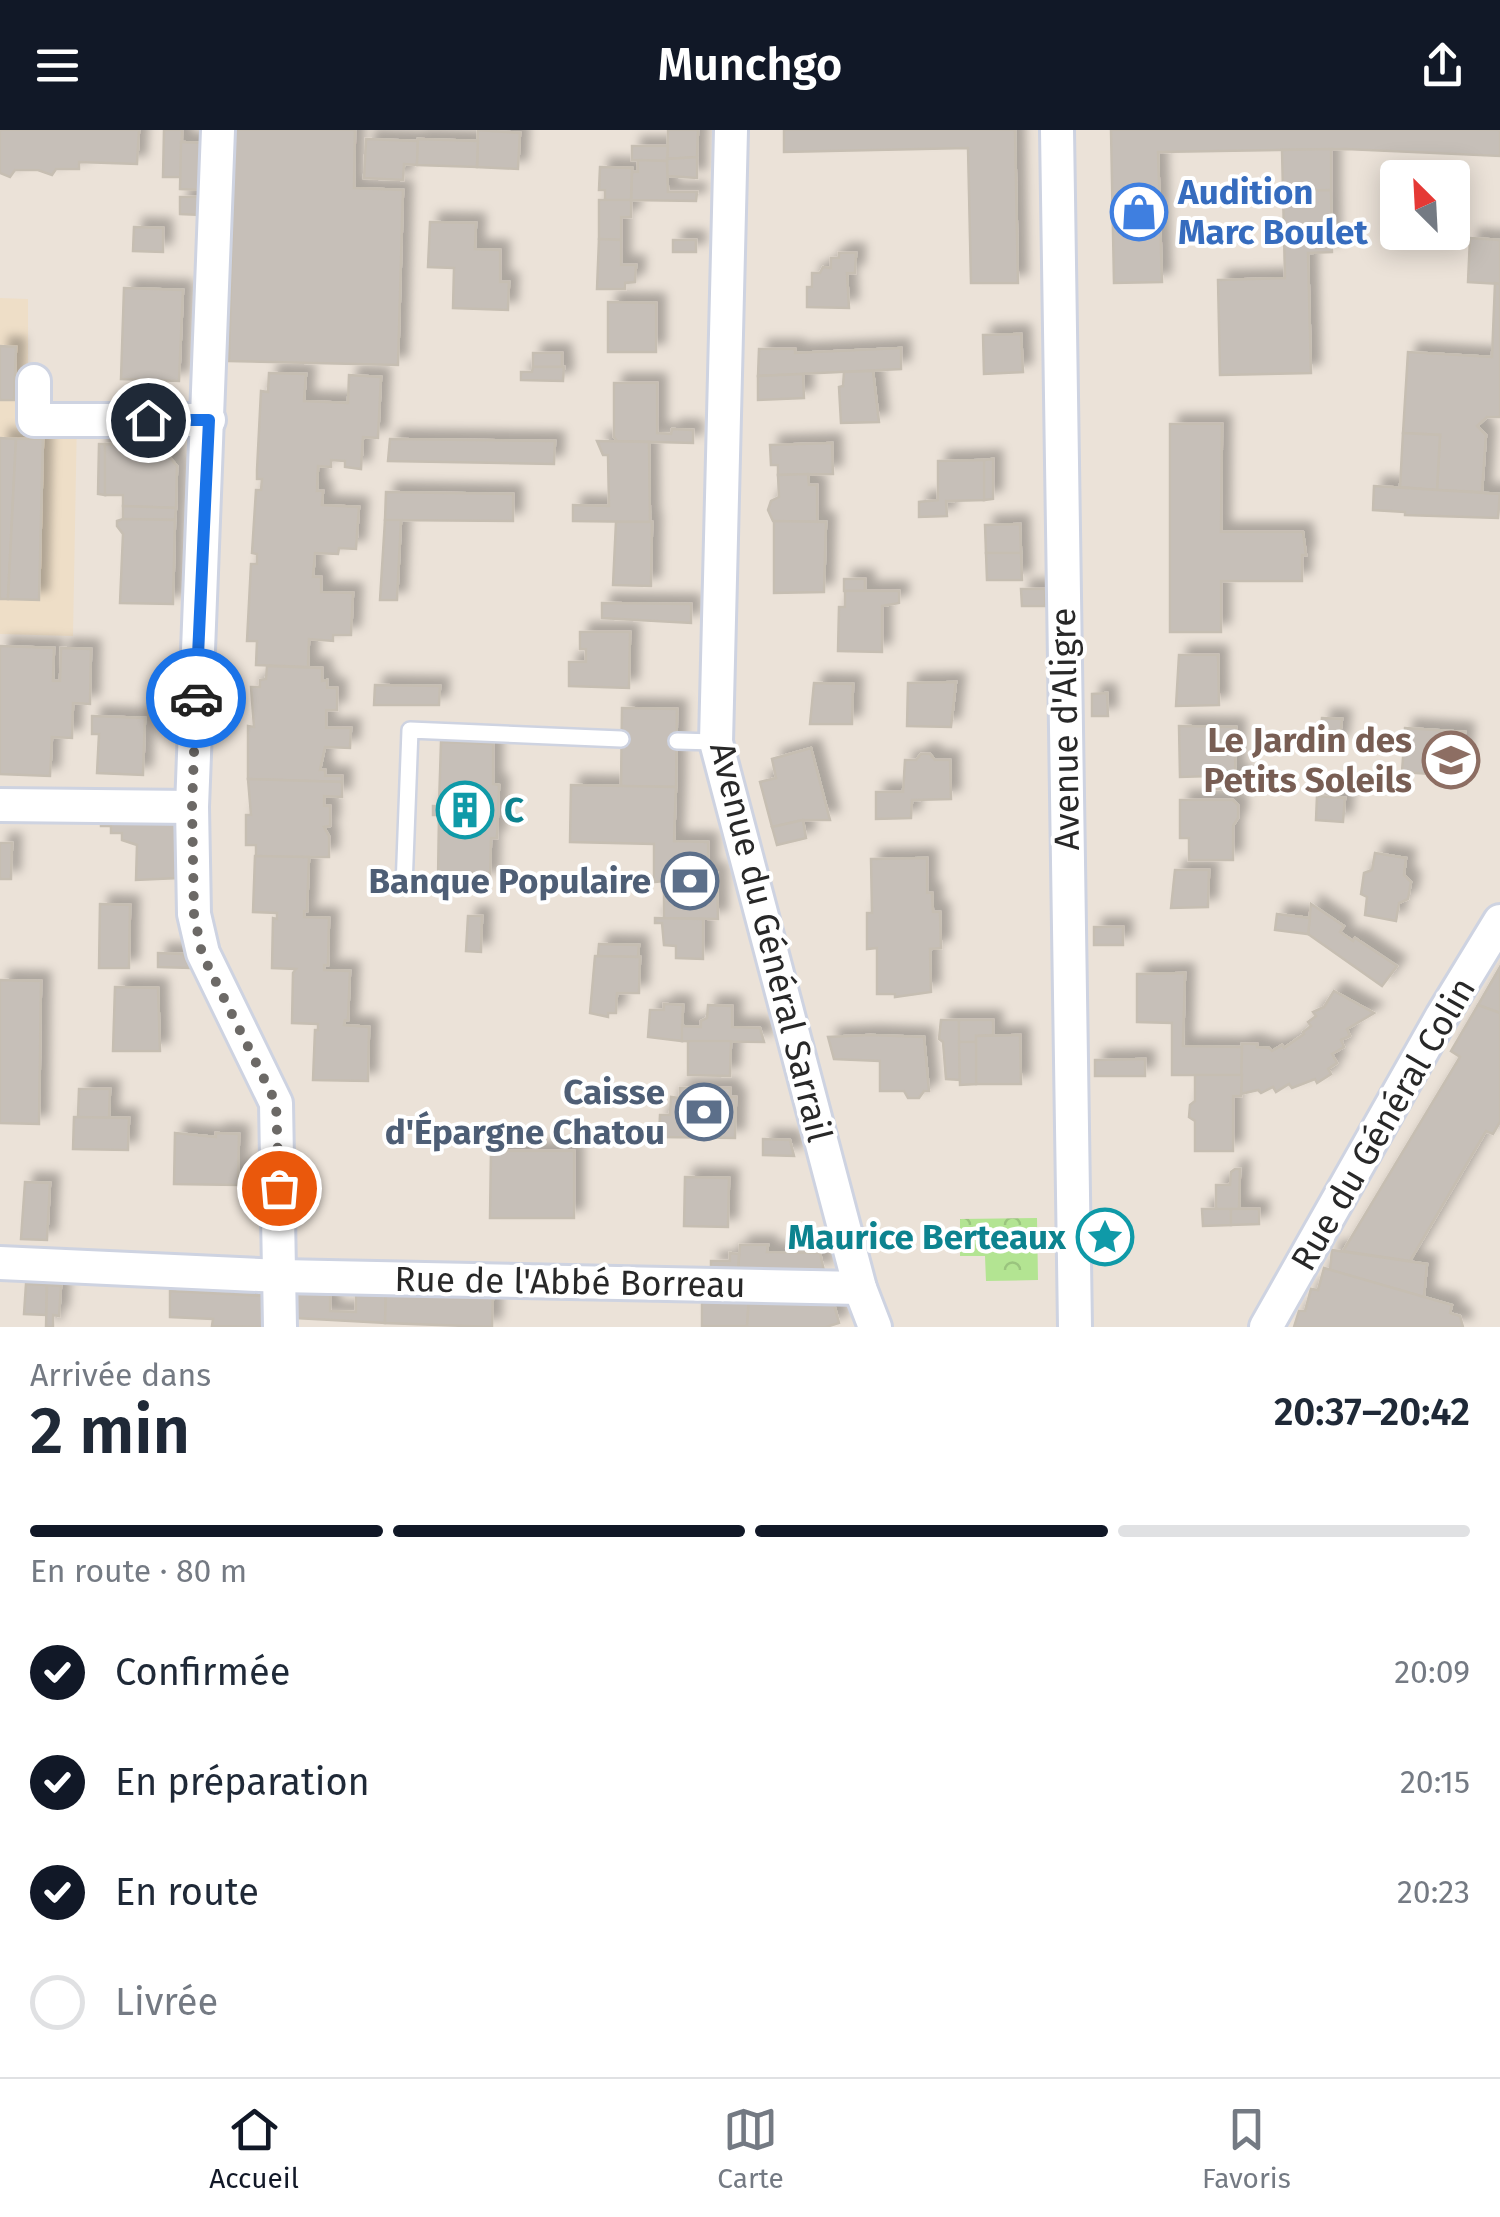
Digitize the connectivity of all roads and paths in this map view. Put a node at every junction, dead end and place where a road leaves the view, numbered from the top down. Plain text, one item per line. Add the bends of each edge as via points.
1 (218, 130) edge
2 (731, 130) edge
3 (1057, 130) edge
4 (34, 380) dead end
5 (209, 420) junction
6 (622, 739) dead end
7 (677, 741) dead end
8 (716, 742) junction
9 (0, 804) edge
10 (192, 807) junction
11 (404, 886) dead end
12 (1500, 922) edge
13 (0, 1263) edge
14 (280, 1276) junction
15 (860, 1288) junction
16 (280, 1327) edge
17 (875, 1327) edge
18 (1075, 1327) edge
19 (1266, 1327) edge

1 - 5 street
2 - 8 street, Avenue du Général Sarrail
3 - 18 street, Avenue d'Aligre
4 - 5 street via 34,420
5 - 10 street
6 - 11 lane via 410,730
7 - 8 lane
8 - 15 street, Avenue du Général Sarrail
9 - 10 street
10 - 14 street via 194,914 202,954 276,1103
12 - 19 street, Rue du Général Colin
13 - 14 street, Rue de l'Abbé Borreau
14 - 15 street, Rue de l'Abbé Borreau
14 - 16 street
15 - 17 street, Avenue du Général Sarrail

